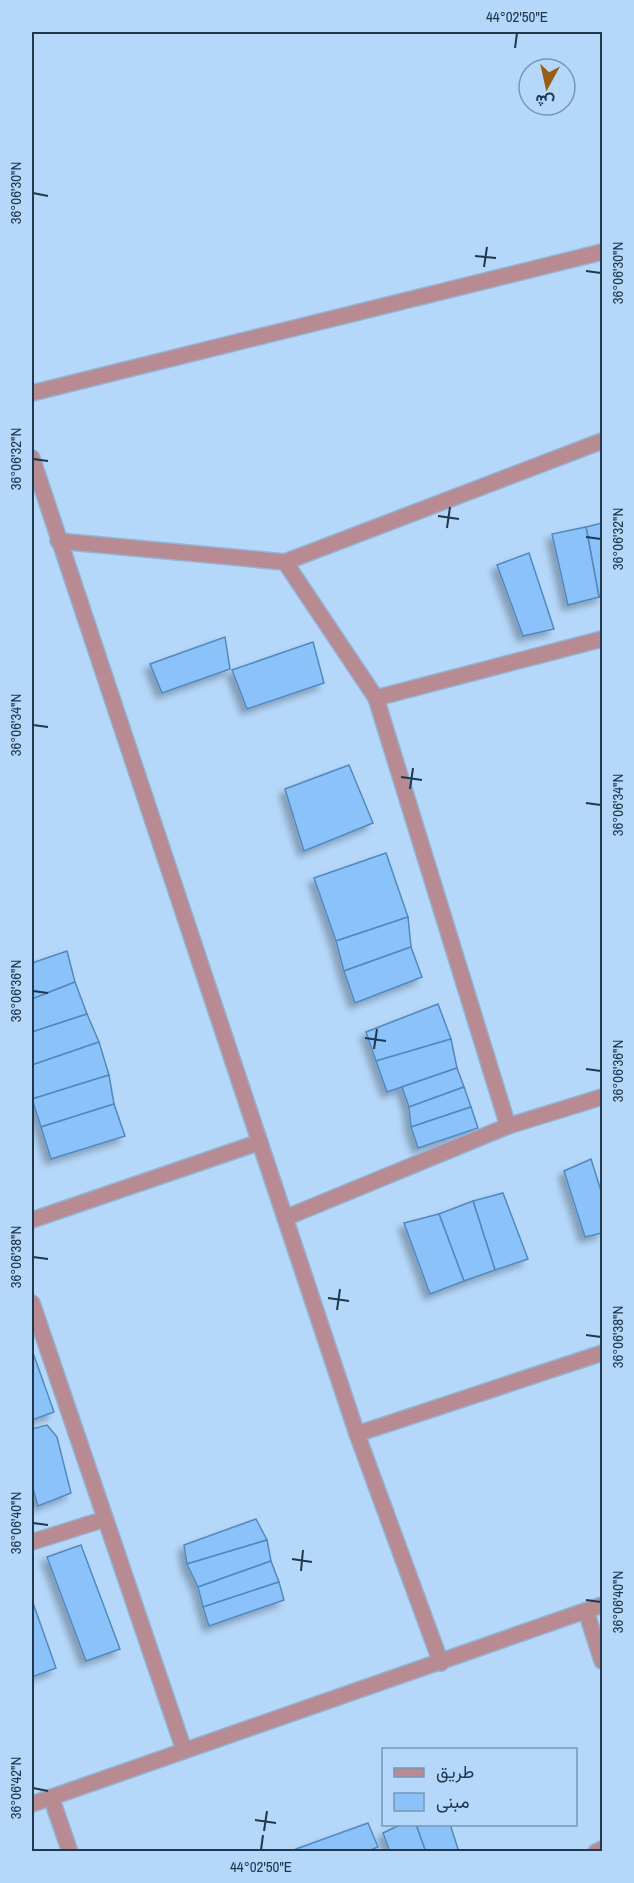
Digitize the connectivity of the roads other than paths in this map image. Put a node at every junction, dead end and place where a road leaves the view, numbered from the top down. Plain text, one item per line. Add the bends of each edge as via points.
1 (603, 252) edge
2 (32, 393) edge
3 (603, 441) edge
4 (32, 458) edge
5 (58, 541) junction
6 (285, 562) junction
7 (603, 639) edge
8 (376, 699) junction
9 (603, 1097) edge
10 (508, 1126) junction
11 (260, 1142) junction
12 (285, 1218) junction
13 (32, 1220) edge
14 (32, 1303) edge
15 (603, 1353) edge
16 (357, 1434) junction
17 (105, 1519) junction
18 (32, 1542) edge
19 (603, 1605) edge
20 (586, 1611) junction
21 (603, 1660) edge
22 (441, 1663) junction
23 (184, 1750) junction
24 (51, 1797) junction
25 (32, 1804) edge
26 (603, 1849) edge
27 (70, 1851) edge
28 (596, 1851) edge

1 - 2 street
3 - 6 street
4 - 5 street
5 - 6 street
5 - 11 street
6 - 8 street
7 - 8 street
8 - 10 street
9 - 10 street
10 - 12 street
11 - 12 street
11 - 13 street
12 - 16 street
14 - 17 street
15 - 16 street
16 - 22 street
17 - 18 street
17 - 23 street
19 - 20 street
20 - 21 street
20 - 22 street
22 - 23 street
23 - 24 street
24 - 25 street
24 - 27 street
26 - 28 street

